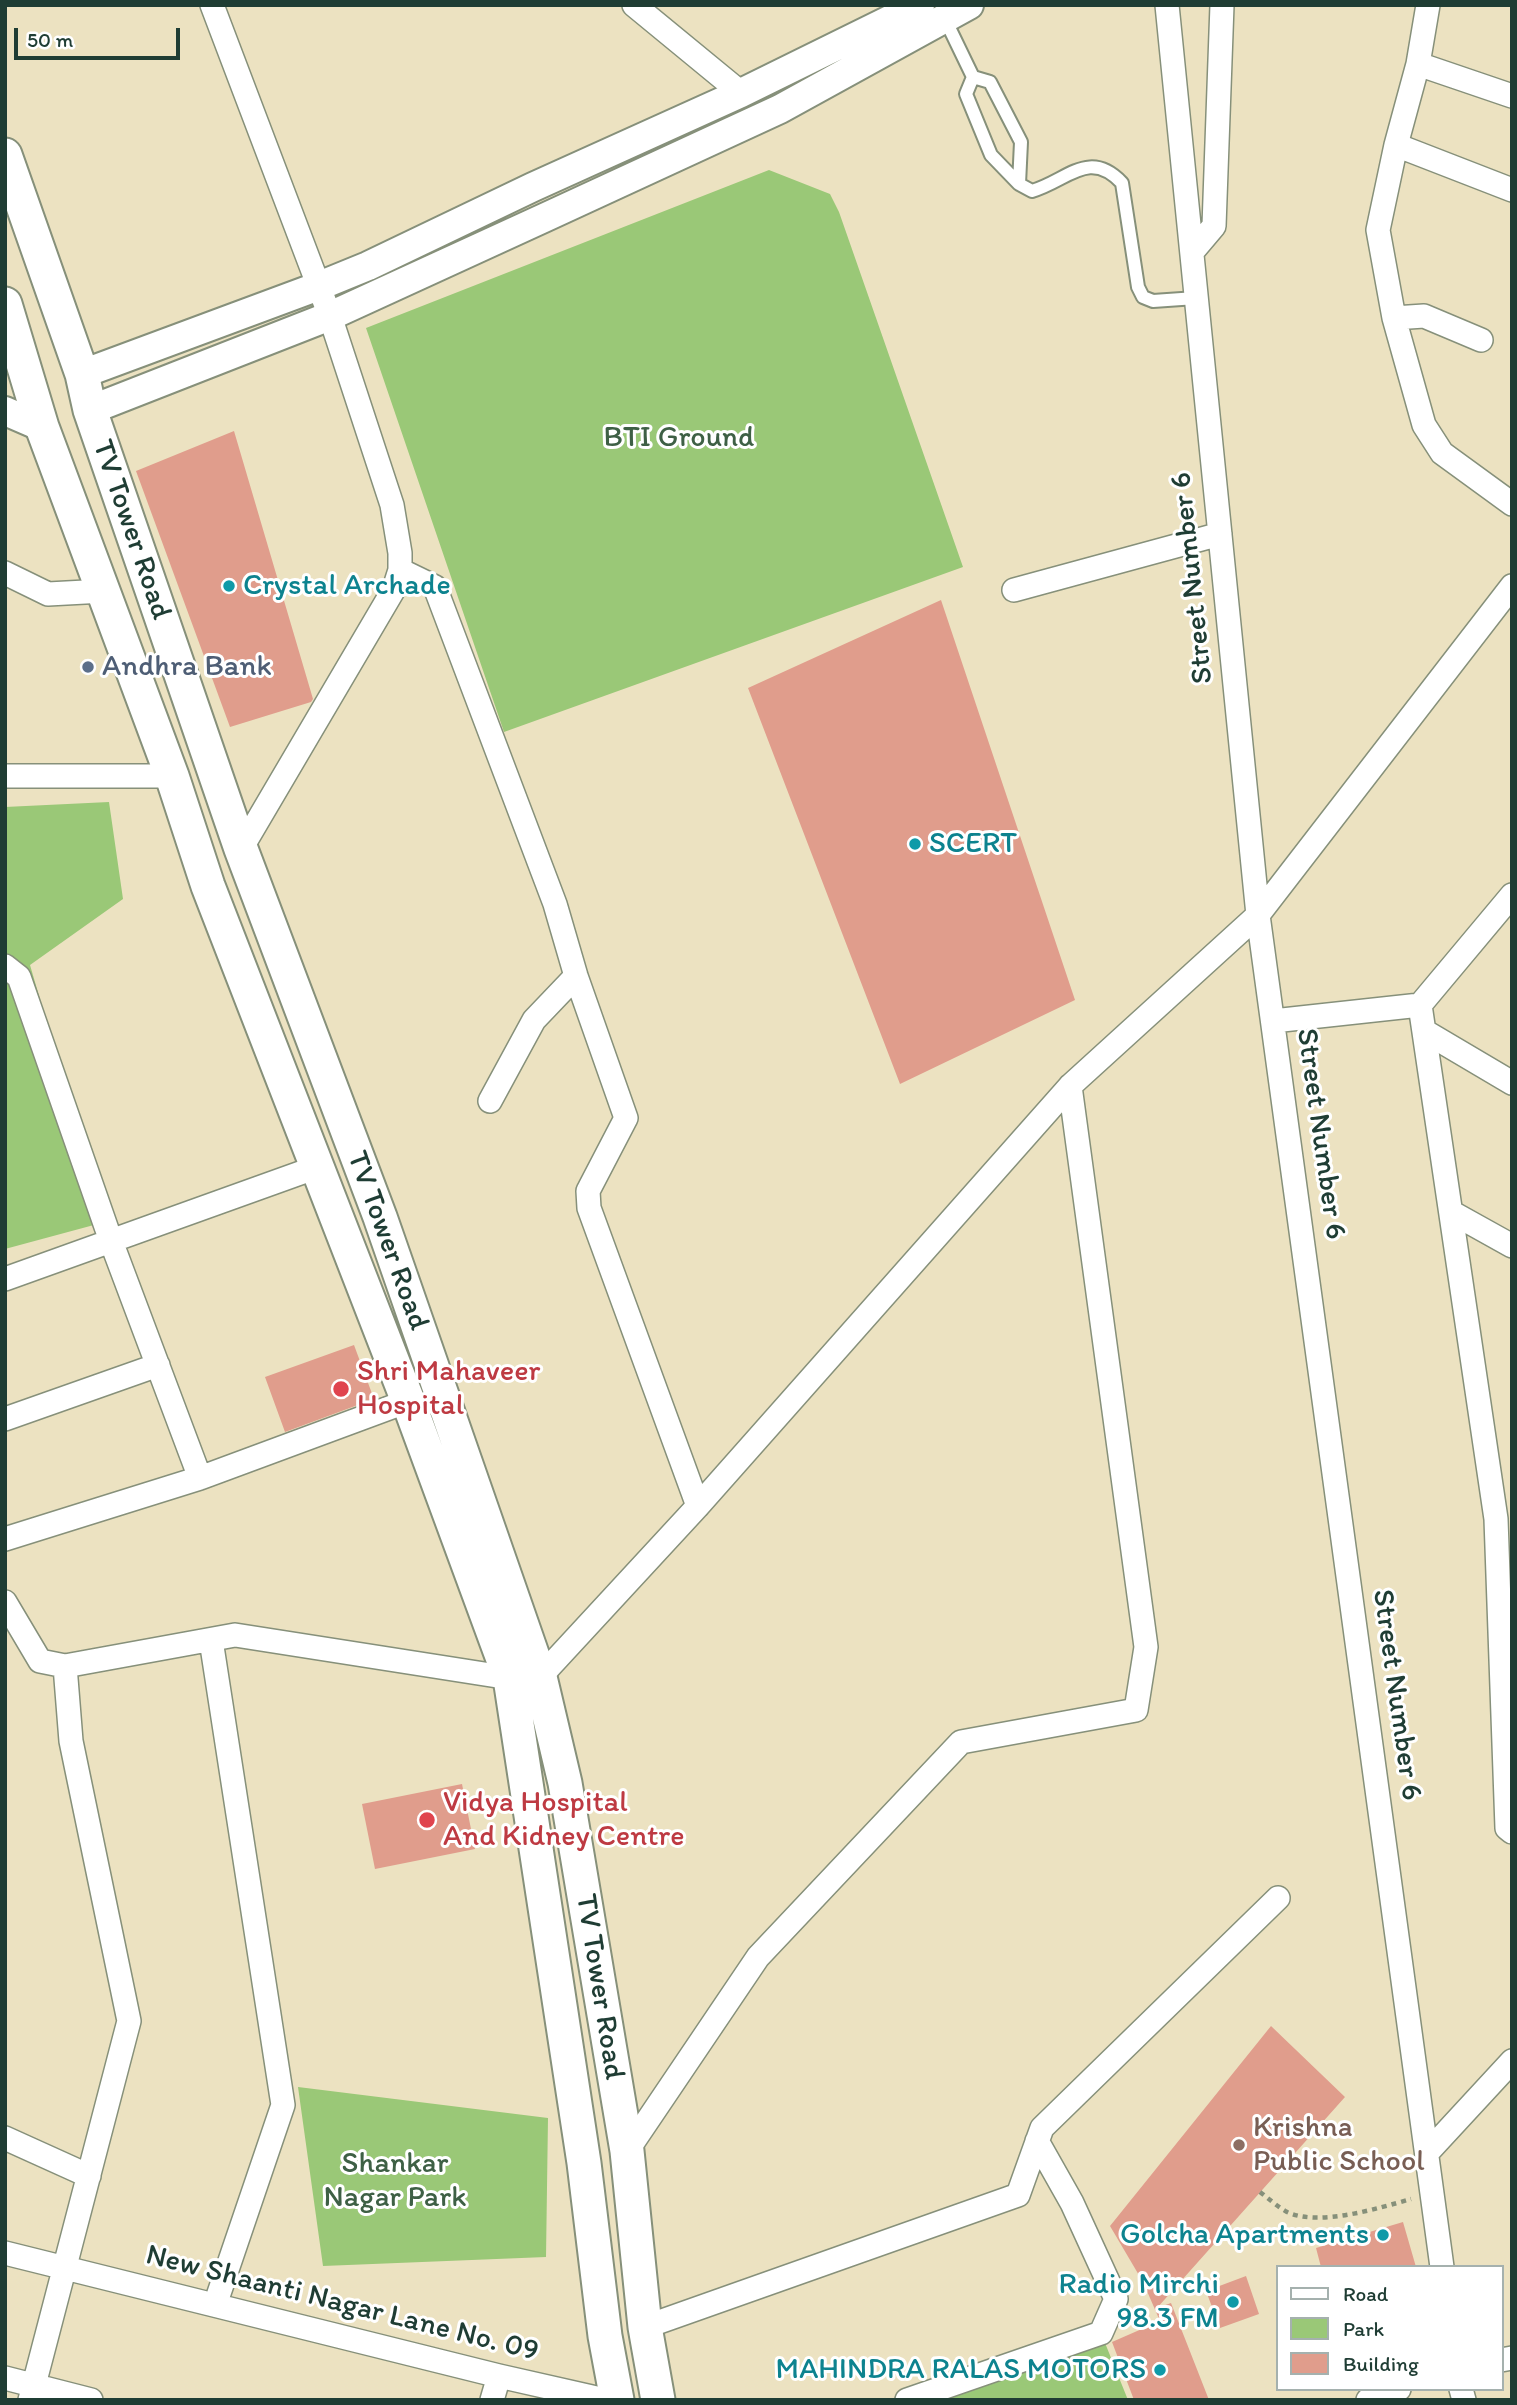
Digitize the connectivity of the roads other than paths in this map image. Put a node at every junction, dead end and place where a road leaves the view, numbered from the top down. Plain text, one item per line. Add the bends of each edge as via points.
1 (212, 5) edge
2 (635, 5) edge
3 (969, 5) edge
4 (1167, 5) edge
5 (1222, 5) edge
6 (1429, 5) edge
7 (932, 12) edge
8 (1418, 64) junction
9 (974, 77) junction
10 (741, 93) junction
11 (1512, 96) edge
12 (1396, 145) junction
13 (5, 155) edge
14 (1019, 184) junction
15 (533, 187) junction
16 (1512, 190) edge
17 (547, 217) junction
18 (1192, 252) junction
19 (319, 286) junction
20 (1196, 298) junction
21 (5, 304) edge
22 (330, 316) junction
23 (1394, 318) junction
24 (1481, 340) dead end
25 (82, 374) junction
26 (18, 377) edge
27 (90, 410) junction
28 (5, 411) edge
29 (42, 427) junction
30 (1512, 503) edge
31 (1220, 534) junction
32 (400, 570) junction
33 (5, 572) edge
34 (1512, 586) edge
35 (1014, 590) dead end
36 (104, 592) junction
37 (5, 775) edge
38 (172, 776) junction
39 (241, 849) junction
40 (1512, 895) edge
41 (1258, 915) junction
42 (1504, 918) edge
43 (5, 966) edge
44 (576, 976) junction
45 (1420, 1005) junction
46 (1273, 1021) junction
47 (1424, 1031) junction
48 (1512, 1083) edge
49 (1070, 1086) junction
50 (490, 1101) dead end
51 (317, 1167) junction
52 (1451, 1212) junction
53 (111, 1241) junction
54 (1512, 1246) edge
55 (5, 1279) edge
56 (158, 1365) junction
57 (408, 1401) junction
58 (5, 1419) edge
59 (200, 1478) junction
60 (698, 1506) junction
61 (1504, 1511) edge
62 (5, 1539) edge
63 (5, 1602) edge
64 (211, 1640) junction
65 (65, 1666) junction
66 (525, 1678) junction
67 (1512, 1832) edge
68 (1278, 1898) dead end
69 (1512, 2061) edge
70 (5, 2138) edge
71 (1037, 2141) junction
72 (626, 2151) junction
73 (1427, 2153) junction
74 (89, 2176) junction
75 (5, 2253) edge
76 (1442, 2265) edge
77 (65, 2267) junction
78 (215, 2305) junction
79 (645, 2327) junction
80 (499, 2376) junction
81 (5, 2378) edge
82 (1393, 2391) edge
83 (32, 2392) edge
84 (91, 2400) edge
85 (492, 2400) edge
86 (605, 2400) edge
87 (617, 2400) edge
88 (658, 2400) edge
89 (907, 2400) edge
90 (1367, 2400) edge

1 - 19 street
2 - 10 street
3 - 7 street
4 - 18 street, Street Number 6
5 - 18 street via 1214,226
6 - 8 street
7 - 9 lane
7 - 10 street
7 - 17 street via 780,109
8 - 11 street
8 - 12 street
9 - 14 lane via 966,94 991,155
9 - 14 lane via 990,82 1021,142
10 - 15 street
12 - 16 street
12 - 23 street via 1378,230
13 - 25 main road, TV Tower Road
14 - 20 lane via 1032,191 1078,169 1097,167 1112,173 1122,183 1143,297
15 - 17 street
15 - 19 street
17 - 22 street
18 - 20 street, Street Number 6
19 - 22 street
19 - 25 street
20 - 31 street, Street Number 6
21 - 26 main road, TV Tower Road
22 - 27 street
22 - 32 street via 392,505
23 - 24 street via 1424,316
23 - 30 street via 1424,425 1442,453
25 - 26 main road
25 - 27 main road, TV Tower Road
26 - 29 main road, TV Tower Road
27 - 29 main road
27 - 39 main road, TV Tower Road
28 - 29 street
29 - 36 main road, TV Tower Road
31 - 35 street
31 - 41 street, Street Number 6
32 - 39 street via 394,589
32 - 44 street via 435,587 555,904
33 - 36 street via 48,594
34 - 41 street
36 - 38 main road, TV Tower Road
37 - 38 street
38 - 51 main road, TV Tower Road via 208,886
39 - 66 main road, TV Tower Road via 380,1217
40 - 42 street
41 - 46 street, Street Number 6
41 - 49 street
42 - 45 street
43 - 53 street via 19,977
44 - 50 street via 534,1020
44 - 60 street via 626,1118 588,1191 589,1208
45 - 46 street
45 - 47 street
46 - 73 street, Street Number 6
47 - 48 street
47 - 52 street
49 - 60 street
49 - 72 street via 1146,1647 1136,1710 961,1742 758,1957
51 - 53 street
51 - 57 main road, TV Tower Road
52 - 54 street
52 - 61 street
53 - 55 street
53 - 56 street
56 - 58 street
56 - 59 street
57 - 59 street
57 - 66 main road, TV Tower Road
59 - 62 street
60 - 66 street
61 - 67 street via 1507,1828
63 - 65 street via 40,1661
64 - 65 street
64 - 66 street via 235,1635
64 - 78 street via 282,2105
65 - 74 street via 71,1741 129,2021
66 - 72 main road, TV Tower Road via 565,1783
66 - 87 main road, TV Tower Road via 605,2336
68 - 71 street via 1042,2128
69 - 73 street
70 - 74 street
71 - 79 street via 1018,2195
71 - 89 street via 1072,2203 1116,2299 1101,2333
72 - 79 main road, TV Tower Road
73 - 76 street, Street Number 6
74 - 77 street
75 - 77 street, New Shaanti Nagar Lane No. 09
77 - 78 street, New Shaanti Nagar Lane No. 09
77 - 83 street
78 - 80 street, New Shaanti Nagar Lane No. 09
79 - 88 main road, TV Tower Road
80 - 85 street
80 - 86 street, New Shaanti Nagar Lane No. 09
81 - 83 street
82 - 90 street
83 - 84 street

